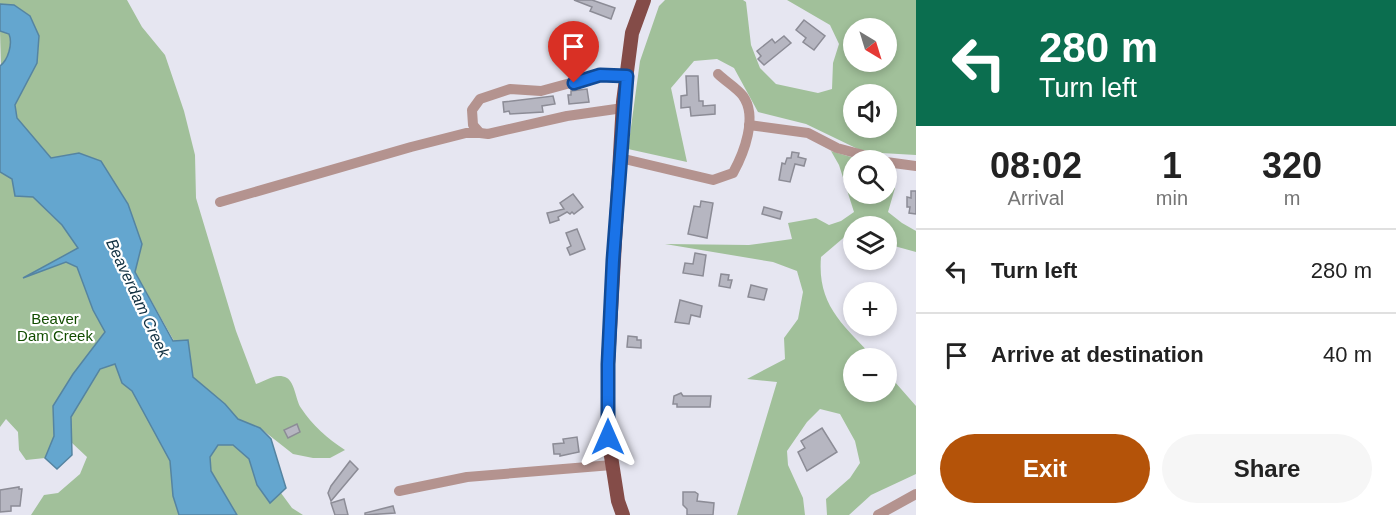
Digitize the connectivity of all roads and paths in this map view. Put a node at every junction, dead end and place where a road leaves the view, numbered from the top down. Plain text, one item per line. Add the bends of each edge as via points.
1 (644, 0) edge
2 (718, 74) dead end
3 (627, 76) junction
4 (623, 108) junction
5 (749, 125) junction
6 (480, 132) junction
7 (844, 150) edge
8 (620, 158) junction
9 (897, 163) edge
10 (916, 166) edge
11 (220, 202) dead end
12 (612, 465) junction
13 (399, 491) dead end
14 (916, 494) edge
15 (623, 515) edge
16 (878, 515) edge

1 - 3 main road via 632,33
2 - 5 street via 743,97
3 - 4 main road
3 - 6 street via 600,75 541,91 510,89 480,99 472,110 473,125
4 - 6 street via 488,134
4 - 8 main road
5 - 7 street via 808,134
5 - 8 street via 742,156 733,173 713,180
6 - 11 street via 422,144
8 - 12 main road via 608,364
9 - 10 street
12 - 13 street via 467,477
12 - 15 main road
14 - 16 street

